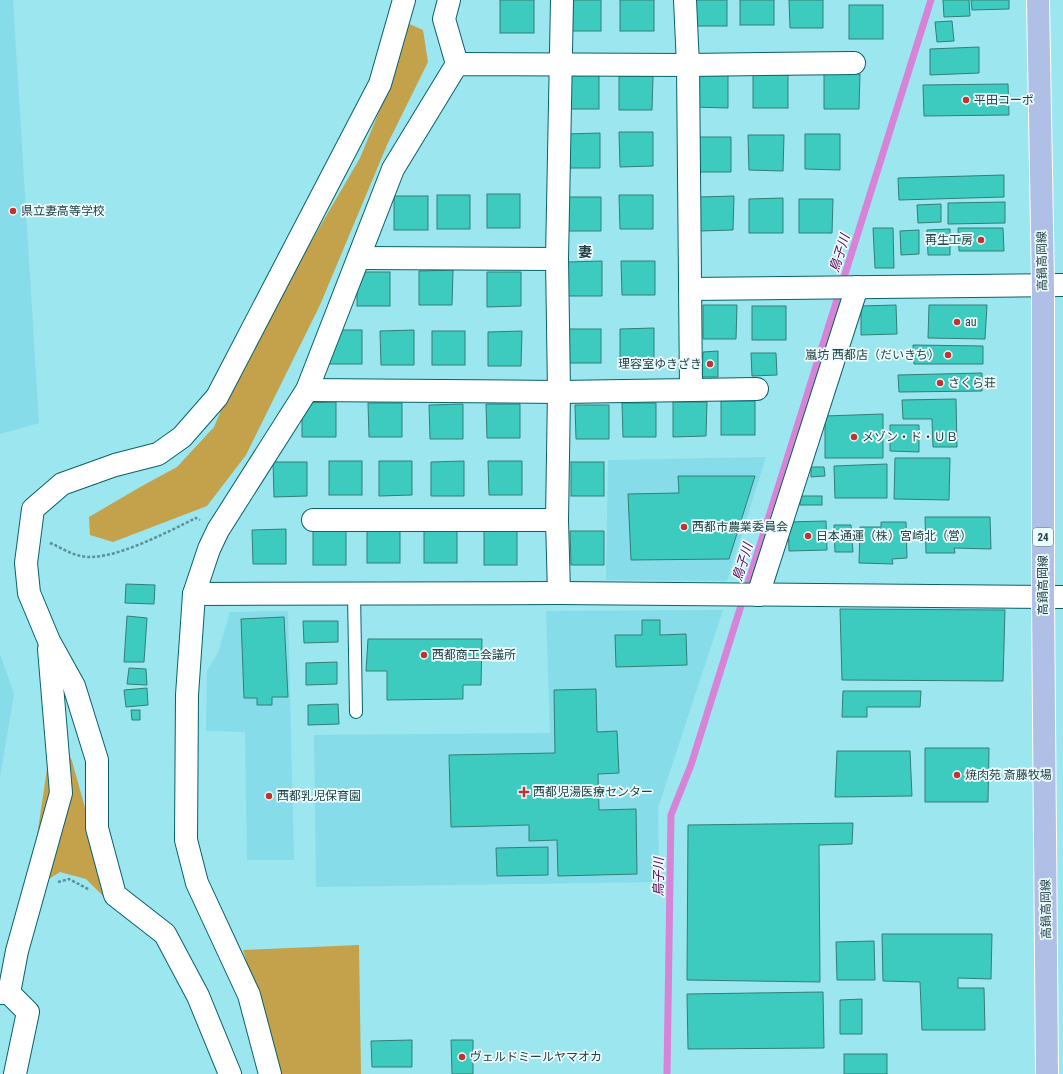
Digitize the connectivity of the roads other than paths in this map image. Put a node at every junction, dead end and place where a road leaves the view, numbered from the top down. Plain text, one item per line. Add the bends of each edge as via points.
1 (404, 0) edge
2 (449, 0) edge
3 (562, 0) edge
4 (685, 0) edge
5 (1038, 0) edge
6 (561, 63) junction
7 (854, 63) dead end
8 (457, 64) junction
9 (688, 65) junction
10 (359, 258) junction
11 (557, 259) junction
12 (1053, 285) edge
13 (857, 287) junction
14 (690, 289) junction
15 (757, 389) dead end
16 (307, 390) junction
17 (691, 390) junction
18 (559, 392) junction
19 (313, 520) dead end
20 (557, 520) junction
21 (354, 593) junction
22 (558, 593) junction
23 (194, 594) junction
24 (758, 595) junction
25 (1053, 598) edge
26 (49, 642) junction
27 (356, 712) dead end
28 (4, 993) edge
29 (15, 1074) edge
30 (230, 1074) edge
31 (270, 1074) edge
32 (1047, 1074) edge

1 - 26 street via 380,84 217,397 182,437 158,454 115,465 62,484 34,509 26,563 29,593
2 - 8 street via 444,19
3 - 6 street
4 - 9 street
5 - 12 main road, 高鍋高岡線 / 24
6 - 8 street
6 - 9 street
6 - 11 street
7 - 9 street
8 - 10 street via 393,169
9 - 14 street
10 - 11 street
10 - 16 street
11 - 18 street
12 - 13 street
12 - 25 main road, 高鍋高岡線 / 24
13 - 14 street
13 - 24 street
14 - 17 street
15 - 17 street
16 - 18 street
16 - 23 street via 218,530
17 - 18 street
18 - 20 street
19 - 20 street
20 - 22 street
21 - 22 street
21 - 23 street
21 - 27 lane
22 - 24 street
23 - 31 street via 187,695 186,840 197,883 249,995
24 - 25 street
25 - 32 main road, 高鍋高岡線 / 24
26 - 28 street via 61,793
26 - 30 street via 74,686 97,760 97,828 115,895 165,934 198,996
28 - 29 street via 28,1012

